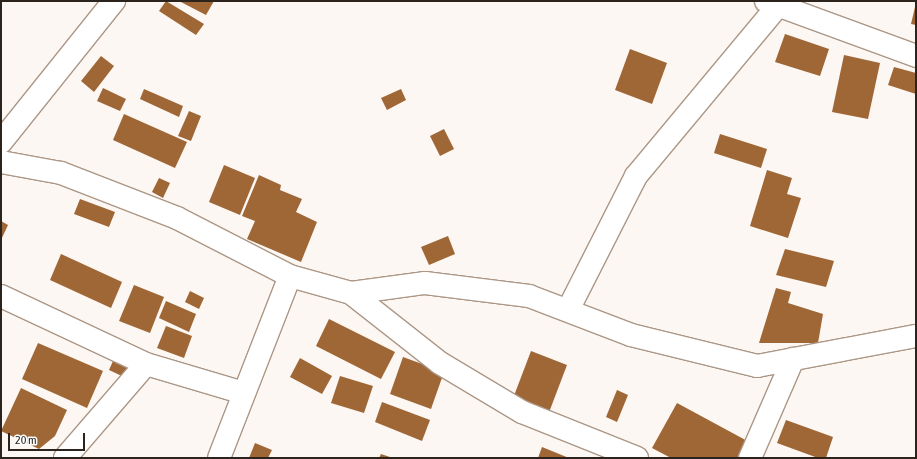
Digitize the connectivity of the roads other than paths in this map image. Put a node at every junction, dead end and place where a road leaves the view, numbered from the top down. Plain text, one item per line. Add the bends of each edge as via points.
1 (114, 1) edge
2 (775, 3) edge
3 (916, 56) edge
4 (1, 142) edge
5 (1, 162) edge
6 (290, 276) junction
7 (351, 293) junction
8 (1, 296) edge
9 (568, 310) junction
10 (916, 336) edge
11 (793, 359) junction
12 (146, 364) junction
13 (244, 393) junction
14 (65, 458) edge
15 (219, 458) edge
16 (637, 458) edge
17 (750, 458) edge

1 - 4 street
2 - 3 street
2 - 9 street via 636,176
5 - 6 street via 61,173 177,218
6 - 7 street
6 - 13 street
7 - 9 street via 425,283 529,296
7 - 16 street via 440,363 522,412
8 - 12 street
9 - 11 street via 631,335 757,366
10 - 11 street
11 - 17 street
12 - 13 street
12 - 14 street
13 - 15 street

